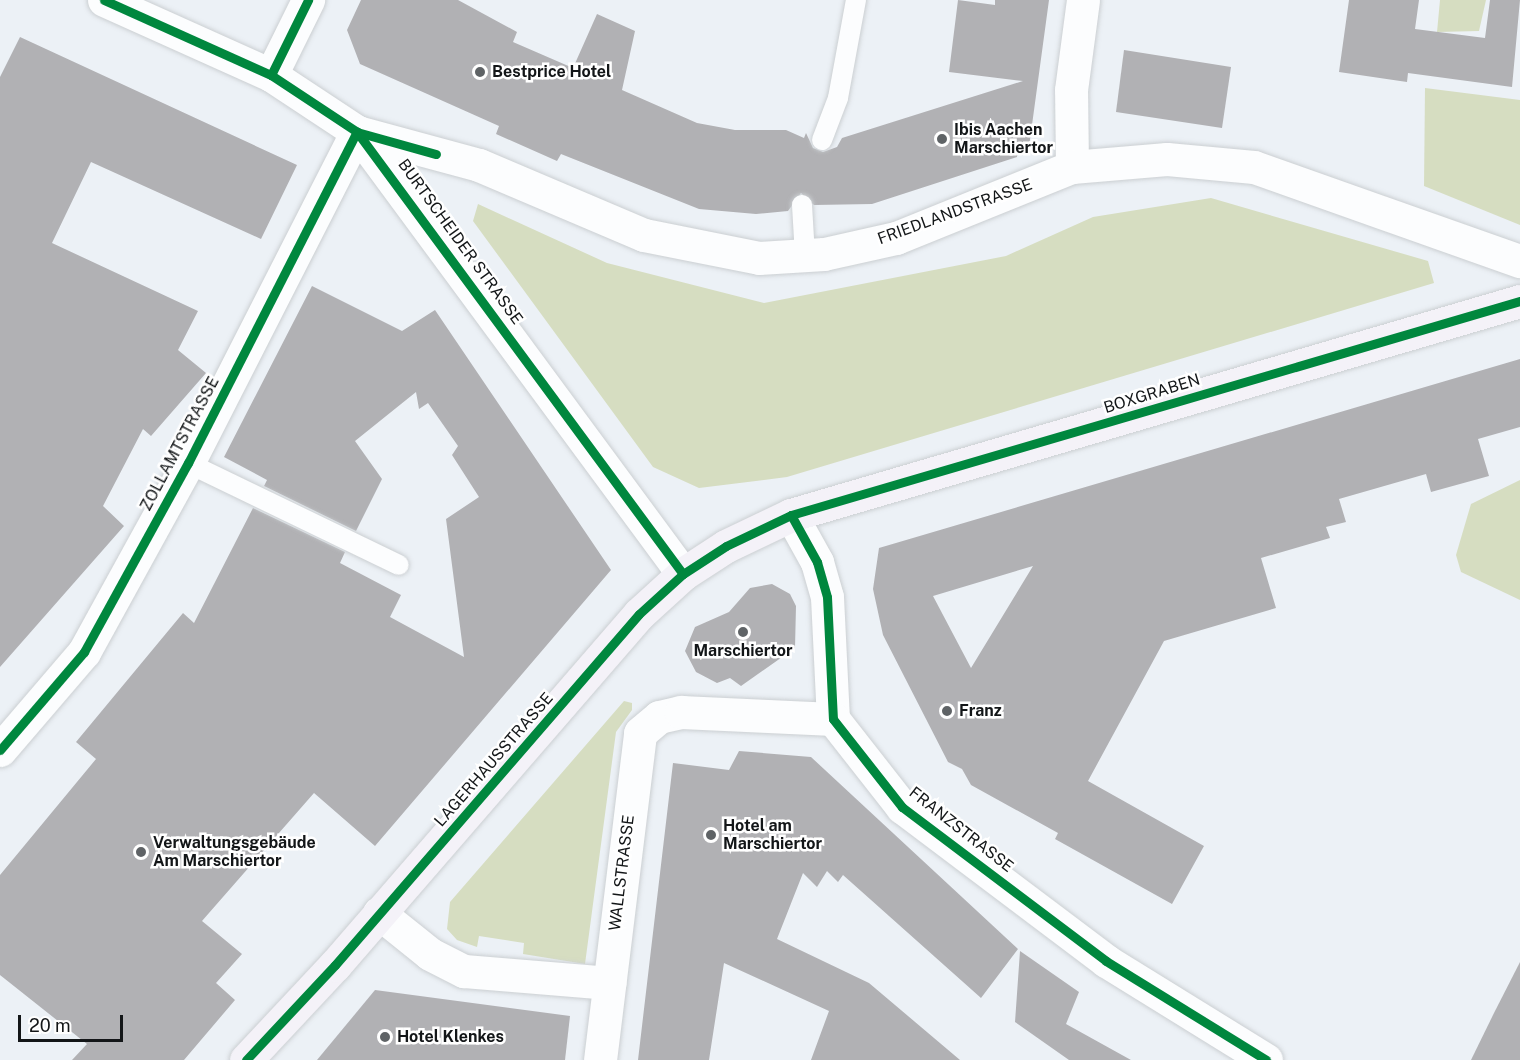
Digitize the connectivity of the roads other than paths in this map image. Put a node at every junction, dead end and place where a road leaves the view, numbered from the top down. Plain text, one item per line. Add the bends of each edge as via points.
1 (104, 0) edge
2 (856, 0) edge
3 (1083, 0) edge
4 (306, 1) edge
5 (271, 75) junction
6 (357, 132) junction
7 (822, 140) dead end
8 (1072, 167) junction
9 (802, 206) dead end
10 (805, 255) junction
11 (1520, 261) edge
12 (1520, 301) edge
13 (188, 463) junction
14 (791, 515) junction
15 (399, 565) dead end
16 (683, 574) junction
17 (833, 719) junction
18 (0, 750) edge
19 (379, 913) junction
20 (610, 983) junction
21 (246, 1060) edge
22 (600, 1060) edge
23 (1266, 1060) edge

1 - 5 street, BURTSCHEIDER STRASSE
2 - 7 lane via 838,98
3 - 8 street via 1071,90
4 - 5 street
5 - 6 street, BURTSCHEIDER STRASSE
6 - 10 street, FRIEDLANDSTRASSE via 479,165 644,235 759,258
6 - 13 street, ZOLLAMTSTRASSE
6 - 16 street, BURTSCHEIDER STRASSE
8 - 10 street, FRIEDLANDSTRASSE via 896,238
8 - 11 street, FRIEDLANDSTRASSE via 1167,159 1254,167
9 - 10 lane
12 - 14 main road, BOXGRABEN
13 - 15 lane
13 - 18 street, ZOLLAMTSTRASSE via 84,652
14 - 16 main road, LAGERHAUSSTRASSE
14 - 17 street via 817,562 827,597
16 - 19 main road, LAGERHAUSSTRASSE via 639,614
17 - 20 street, WALLSTRASSE via 681,712 647,725 639,739
17 - 23 street, FRANZSTRASSE via 902,807 1106,961
19 - 20 street via 430,954 464,971
19 - 21 main road, LAGERHAUSSTRASSE
20 - 22 street, WALLSTRASSE

